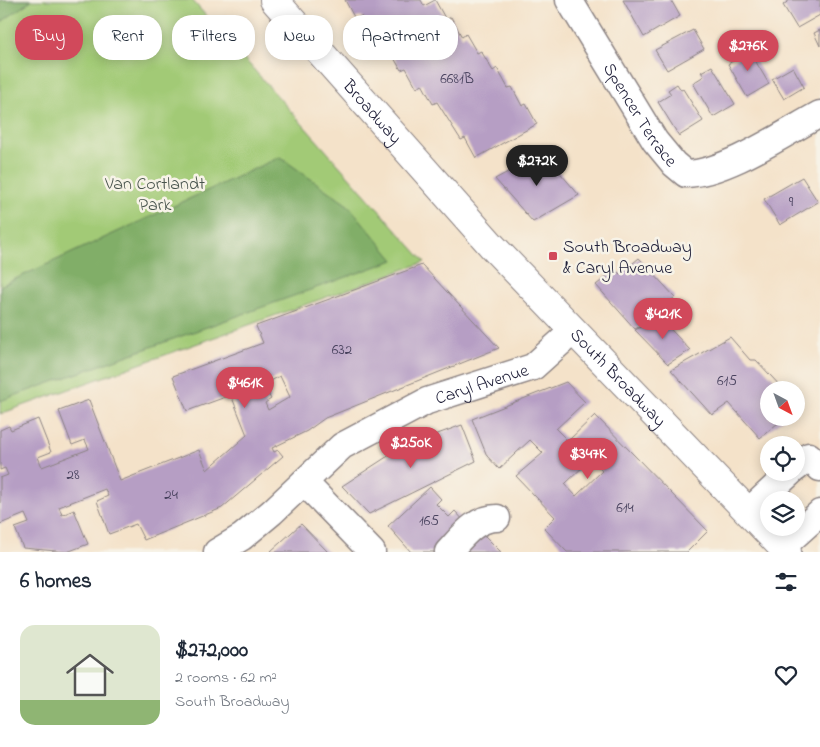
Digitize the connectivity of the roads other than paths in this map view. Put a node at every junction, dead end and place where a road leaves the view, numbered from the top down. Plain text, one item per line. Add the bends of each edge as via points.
1 (274, 0) edge
2 (569, 0) edge
3 (820, 114) edge
4 (452, 200) joint
5 (573, 331) junction
6 (805, 460) edge
7 (820, 468) edge
8 (781, 481) edge
9 (304, 482) junction
10 (748, 512) junction
11 (820, 513) edge
12 (497, 518) dead end
13 (784, 549) edge
14 (217, 552) edge
15 (372, 552) edge
16 (448, 552) edge

1 - 4 main road, Broadway
2 - 3 street, Spencer Terrace via 654,141 686,174 721,168
4 - 5 main road, South Broadway
5 - 9 street, Caryl Avenue via 533,367 427,401 372,428 342,446
5 - 10 main road, South Broadway
6 - 7 street via 809,456
8 - 10 street
9 - 14 street, Caryl Avenue via 242,537
9 - 15 street
10 - 13 main road, South Broadway
11 - 13 street
12 - 16 street via 486,518 472,527

